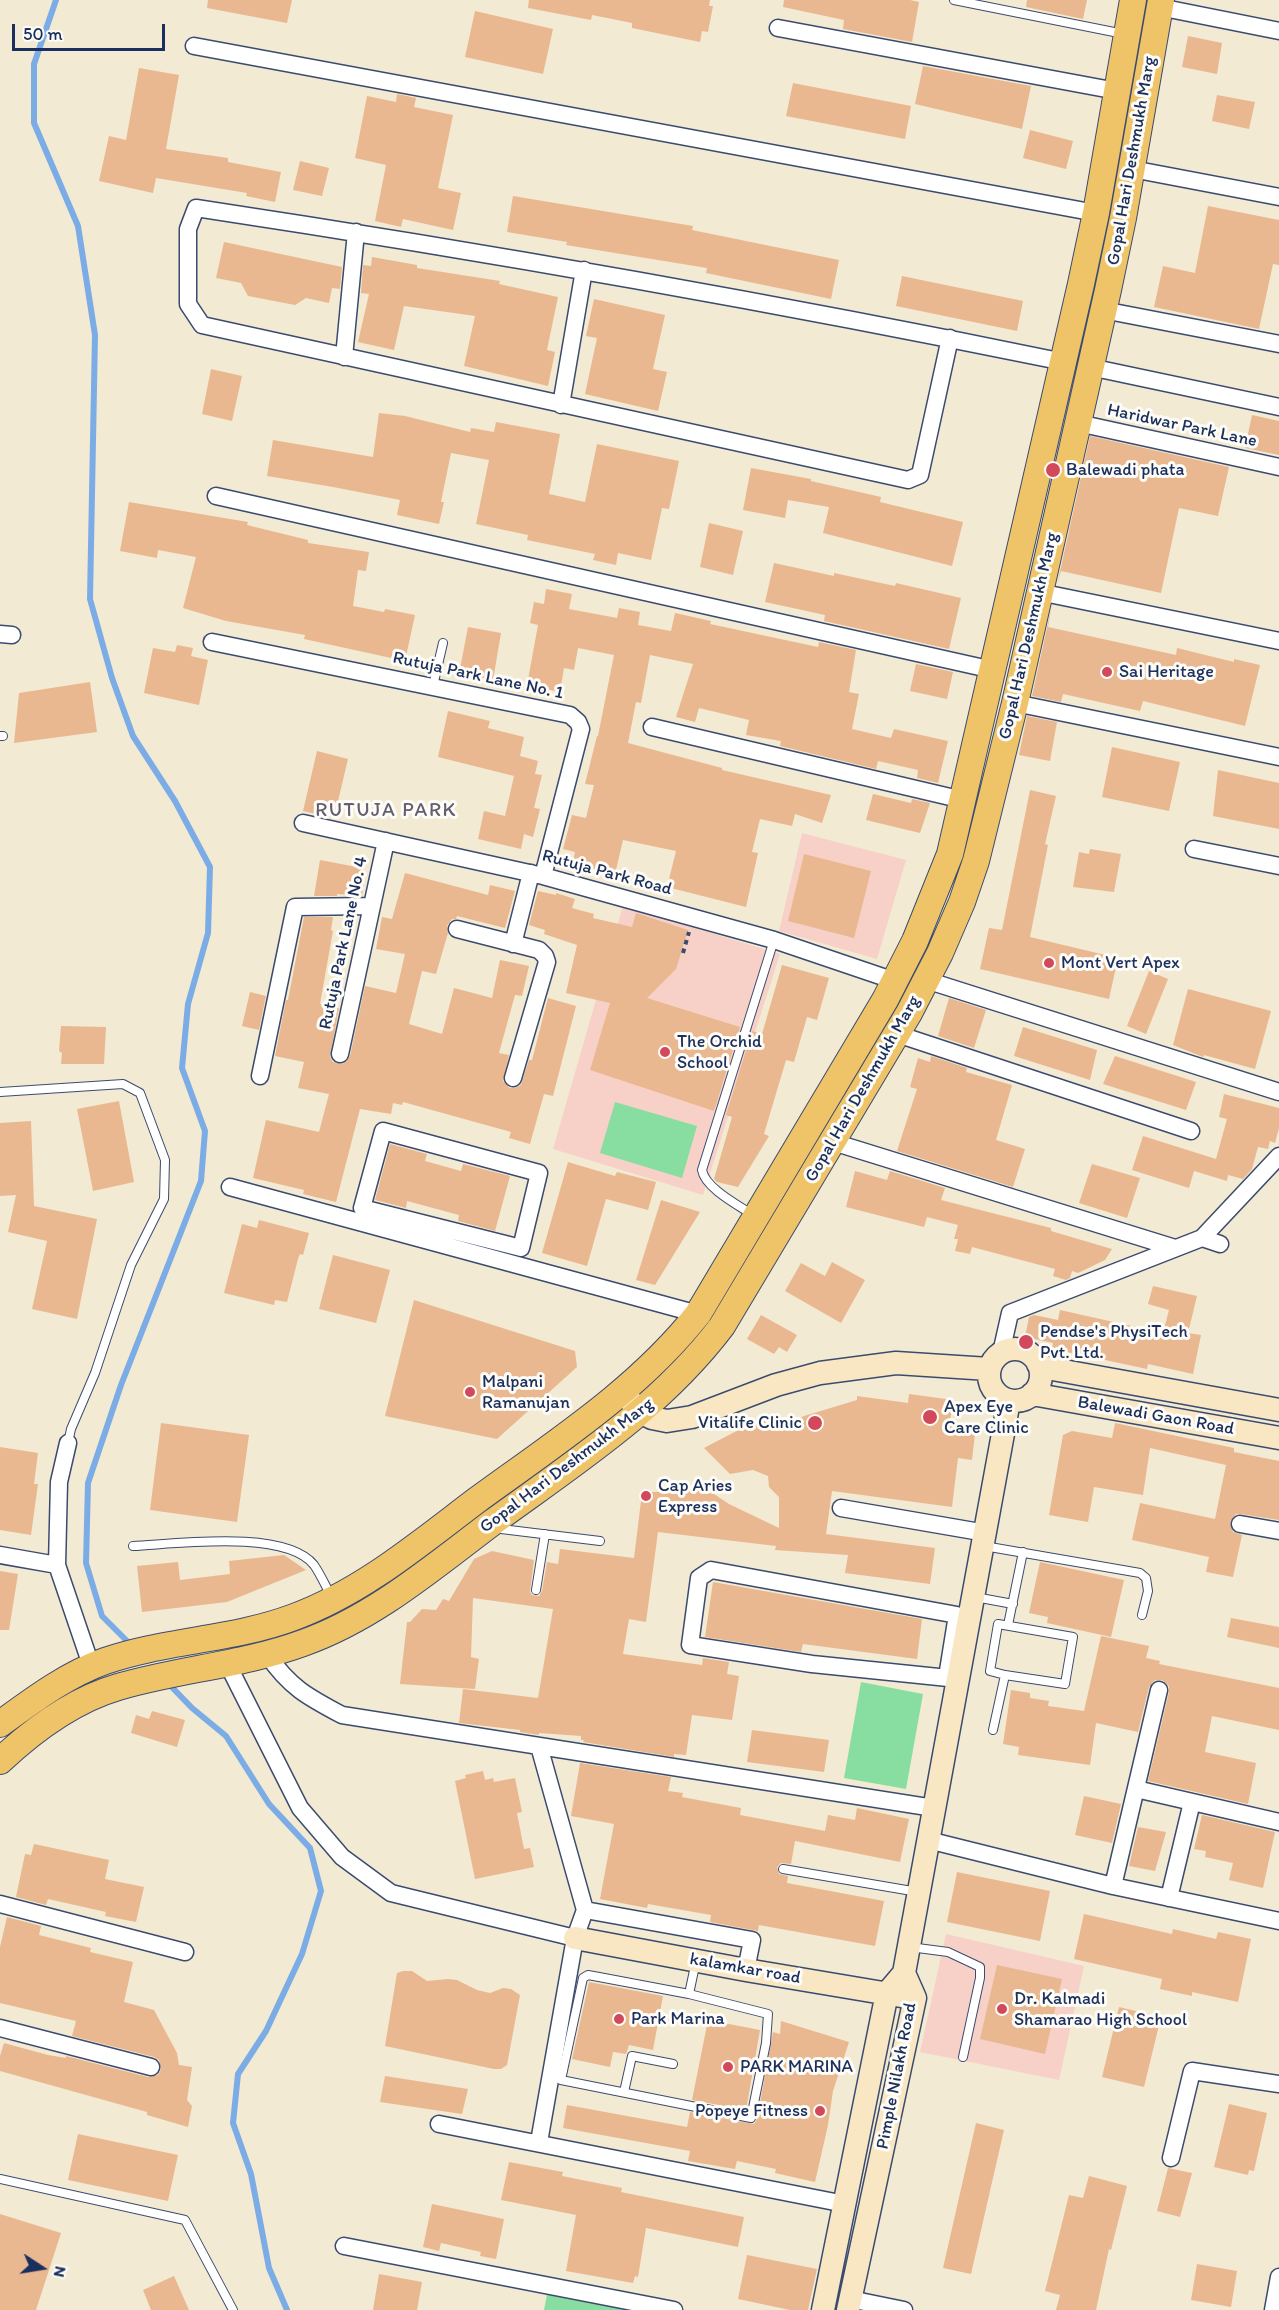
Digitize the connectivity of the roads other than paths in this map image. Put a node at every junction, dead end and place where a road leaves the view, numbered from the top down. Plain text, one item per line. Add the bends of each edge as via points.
1 (954, 0) edge
2 (1133, 0) edge
3 (1160, 3) edge
4 (778, 28) dead end
5 (1279, 31) edge
6 (1127, 35) junction
7 (194, 46) dead end
8 (1117, 91) junction
9 (1110, 136) junction
10 (1137, 141) junction
11 (1132, 169) junction
12 (1279, 197) edge
13 (1096, 213) junction
14 (356, 232) junction
15 (584, 270) junction
16 (1103, 310) junction
17 (950, 338) junction
18 (1279, 344) edge
19 (344, 357) junction
20 (1064, 362) junction
21 (1090, 367) junction
22 (561, 405) junction
23 (1279, 407) edge
24 (1078, 423) junction
25 (1279, 467) edge
26 (216, 496) dead end
27 (1039, 592) junction
28 (1279, 641) edge
29 (212, 642) dead end
30 (443, 643) dead end
31 (993, 670) junction
32 (433, 686) junction
33 (1015, 703) junction
34 (652, 727) dead end
35 (1279, 757) edge
36 (963, 800) junction
37 (303, 823) dead end
38 (386, 841) junction
39 (1194, 849) dead end
40 (1279, 866) edge
41 (537, 874) junction
42 (371, 906) junction
43 (457, 929) dead end
44 (774, 940) junction
45 (513, 944) junction
46 (926, 980) junction
47 (895, 981) junction
48 (897, 1035) junction
49 (340, 1054) dead end
50 (260, 1076) dead end
51 (513, 1078) dead end
52 (0, 1092) edge
53 (1279, 1092) edge
54 (1191, 1131) dead end
55 (833, 1142) junction
56 (1279, 1156) edge
57 (230, 1187) dead end
58 (756, 1218) junction
59 (1202, 1238) junction
60 (453, 1239) junction
61 (1220, 1244) dead end
62 (1175, 1248) junction
63 (698, 1314) junction
64 (668, 1349) junction
65 (995, 1361) junction
66 (692, 1364) junction
67 (1038, 1364) junction
68 (622, 1391) junction
69 (1032, 1394) junction
70 (1009, 1401) junction
71 (1279, 1410) edge
72 (640, 1412) junction
73 (1279, 1438) edge
74 (68, 1443) joint
75 (841, 1508) dead end
76 (1240, 1524) dead end
77 (486, 1528) junction
78 (1279, 1531) edge
79 (545, 1534) junction
80 (985, 1539) junction
81 (600, 1541) dead end
82 (133, 1546) dead end
83 (1023, 1552) junction
84 (0, 1555) edge
85 (57, 1565) junction
86 (536, 1590) dead end
87 (974, 1597) junction
88 (333, 1599) junction
89 (1012, 1604) junction
90 (1142, 1616) dead end
91 (1008, 1625) junction
92 (267, 1654) junction
93 (227, 1663) junction
94 (98, 1665) junction
95 (1005, 1675) junction
96 (952, 1678) junction
97 (1158, 1690) dead end
98 (0, 1724) edge
99 (993, 1730) dead end
100 (539, 1746) junction
101 (0, 1761) edge
102 (1136, 1789) junction
103 (1192, 1802) junction
104 (934, 1808) junction
105 (1279, 1822) edge
106 (928, 1840) junction
107 (783, 1869) dead end
108 (1113, 1886) junction
109 (919, 1892) junction
110 (1169, 1898) junction
111 (0, 1904) edge
112 (585, 1910) junction
113 (1279, 1921) edge
114 (575, 1938) junction
115 (910, 1947) junction
116 (185, 1952) dead end
117 (696, 1961) junction
118 (746, 1970) junction
119 (904, 1974) junction
120 (887, 1992) junction
121 (689, 1994) junction
122 (915, 1998) junction
123 (0, 2028) edge
124 (963, 2057) dead end
125 (674, 2064) dead end
126 (151, 2067) dead end
127 (1279, 2084) edge
128 (624, 2092) junction
129 (439, 2124) dead end
130 (538, 2142) junction
131 (1171, 2158) dead end
132 (0, 2179) edge
133 (845, 2204) junction
134 (344, 2246) dead end
135 (1279, 2277) edge
136 (849, 2305) edge
137 (233, 2310) edge
138 (674, 2310) edge
139 (823, 2310) edge
140 (904, 2310) edge
141 (1273, 2310) edge

1 - 6 lane
2 - 6 main road, Gopal Hari Deshmukh Marg
3 - 5 street
3 - 10 main road, Gopal Hari Deshmukh Marg
4 - 8 street
6 - 8 main road, Gopal Hari Deshmukh Marg
7 - 13 street
8 - 9 main road, Gopal Hari Deshmukh Marg
9 - 10 main road
9 - 13 main road, Gopal Hari Deshmukh Marg
10 - 11 main road, Gopal Hari Deshmukh Marg
11 - 12 street
11 - 16 main road, Gopal Hari Deshmukh Marg
13 - 20 main road, Gopal Hari Deshmukh Marg
14 - 15 street
14 - 19 street
14 - 19 street via 196,208 188,229 188,304 202,325
15 - 17 street
15 - 22 street
16 - 18 street
16 - 21 main road, Gopal Hari Deshmukh Marg
17 - 20 street
17 - 22 street via 920,475 908,480
19 - 22 street
20 - 31 main road, Gopal Hari Deshmukh Marg
21 - 23 street
21 - 24 main road, Gopal Hari Deshmukh Marg
24 - 25 street, Haridwar Park Lane
24 - 27 main road, Gopal Hari Deshmukh Marg
26 - 31 street
27 - 28 street
27 - 33 main road, Gopal Hari Deshmukh Marg
29 - 32 street, Rutuja Park Lane No. 1
30 - 32 lane
31 - 36 main road, Gopal Hari Deshmukh Marg
32 - 41 street, Rutuja Park Lane No. 1 via 570,715 578,722 581,729
33 - 35 street
33 - 46 main road, Gopal Hari Deshmukh Marg via 976,861
34 - 36 street
36 - 47 main road, Gopal Hari Deshmukh Marg via 937,892
37 - 38 street, Rutuja Park Road
38 - 41 street, Rutuja Park Road
38 - 42 street, Rutuja Park Lane No. 4
39 - 40 street
41 - 44 street, Rutuja Park Road
41 - 45 street
42 - 49 street, Rutuja Park Lane No. 4
42 - 50 street via 295,907
43 - 45 street
44 - 47 street, Rutuja Park Road
44 - 58 lane via 702,1170 703,1179
45 - 51 street via 539,951 547,962
46 - 48 main road, Gopal Hari Deshmukh Marg
46 - 53 street
47 - 58 main road, Gopal Hari Deshmukh Marg
48 - 54 street
48 - 55 main road, Gopal Hari Deshmukh Marg
52 - 74 lane via 123,1084 132,1087 140,1092 165,1160 164,1198 131,1265
55 - 62 street
55 - 66 main road, Gopal Hari Deshmukh Marg via 744,1292
56 - 59 street
57 - 60 street
58 - 63 main road, Gopal Hari Deshmukh Marg
59 - 61 street
59 - 62 street
60 - 60 street via 362,1208 382,1131 539,1173 521,1248
60 - 63 street
62 - 65 street via 1010,1313
63 - 64 main road, Gopal Hari Deshmukh Marg
64 - 66 main road
64 - 68 main road, Gopal Hari Deshmukh Marg
65 - 67 main road via 1010,1349 1030,1354
65 - 70 main road via 989,1379 993,1390
65 - 72 main road via 896,1363 820,1373 692,1417 667,1420
66 - 72 main road, Gopal Hari Deshmukh Marg
67 - 69 main road via 1040,1381
67 - 71 main road, Balewadi Gaon Road
68 - 72 main road
68 - 88 main road, Gopal Hari Deshmukh Marg via 378,1573
69 - 70 main road
69 - 73 main road, Balewadi Gaon Road
70 - 80 main road
72 - 77 main road, Gopal Hari Deshmukh Marg
74 - 85 street via 59,1482
75 - 80 street
76 - 78 street
77 - 79 lane
77 - 92 main road, Gopal Hari Deshmukh Marg via 393,1596 357,1617 320,1636
79 - 81 lane
79 - 86 lane
80 - 83 lane
80 - 87 main road
82 - 88 lane via 236,1541 292,1550 313,1564
83 - 89 lane
83 - 90 lane via 1140,1573 1146,1578 1148,1591
84 - 85 street
85 - 94 street
87 - 89 lane
87 - 96 main road
88 - 94 main road, Gopal Hari Deshmukh Marg via 293,1618 261,1627 157,1648
89 - 91 lane
91 - 95 lane via 998,1624 990,1671
91 - 95 lane via 1072,1637 1065,1684
92 - 93 main road, Gopal Hari Deshmukh Marg
92 - 100 street via 282,1676 309,1697 342,1714
93 - 101 main road, Gopal Hari Deshmukh Marg via 178,1672 92,1697 61,1713
93 - 114 street via 300,1808 342,1857 391,1893
94 - 98 main road, Gopal Hari Deshmukh Marg via 47,1690
95 - 99 lane
96 - 96 street via 957,1614 711,1570 699,1578 690,1645 812,1664
96 - 104 main road
97 - 102 street
100 - 104 street
100 - 112 street
102 - 103 street
102 - 108 street
103 - 105 street
103 - 110 street
104 - 106 main road
106 - 108 street
106 - 109 main road
107 - 109 lane
108 - 110 street
109 - 115 main road
110 - 113 street
111 - 116 street
112 - 114 street
112 - 118 street via 752,1940
114 - 117 main road, kalamkar road
114 - 130 street
115 - 119 main road
115 - 124 lane via 948,1953 980,1968
117 - 118 main road, kalamkar road
117 - 121 lane
118 - 120 main road, kalamkar road
119 - 120 main road, Pimple Nilakh Road
119 - 122 main road, Pimple Nilakh Road
120 - 122 main road, kalamkar road
120 - 133 main road, Pimple Nilakh Road
121 - 128 lane via 588,1975 583,1978 561,2080
121 - 128 lane via 768,2014 751,2118
122 - 136 main road, Pimple Nilakh Road
123 - 126 street
125 - 128 lane via 632,2056
127 - 131 street via 1192,2071
129 - 130 street
130 - 133 street
132 - 137 lane via 185,2220
133 - 139 main road, Pimple Nilakh Road
134 - 138 street
135 - 141 street
136 - 140 street

